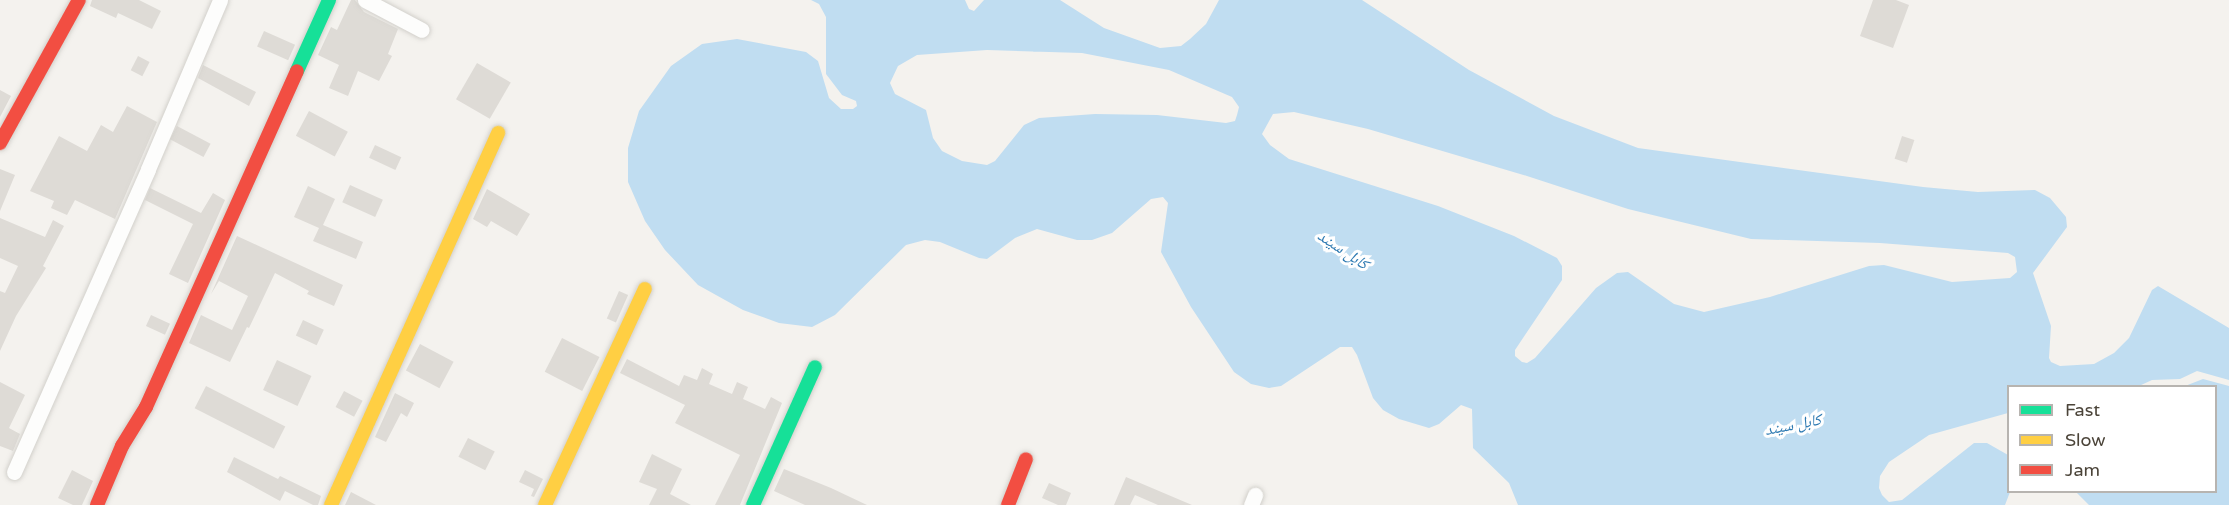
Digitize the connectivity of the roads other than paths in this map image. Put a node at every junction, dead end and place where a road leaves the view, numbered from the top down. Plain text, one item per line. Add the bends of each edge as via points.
1 (79, 0) edge
2 (220, 0) edge
3 (329, 0) edge
4 (365, 0) edge
5 (422, 30) dead end
6 (498, 134) dead end
7 (0, 143) edge
8 (645, 289) dead end
9 (815, 367) dead end
10 (1026, 459) dead end
11 (14, 472) dead end
12 (97, 505) edge
13 (331, 505) edge
14 (545, 505) edge
15 (753, 505) edge
16 (1008, 505) edge

1 - 7 street
2 - 11 street
3 - 12 street via 146,407 122,446
4 - 5 street
6 - 13 street
8 - 14 street
9 - 15 street
10 - 16 street

